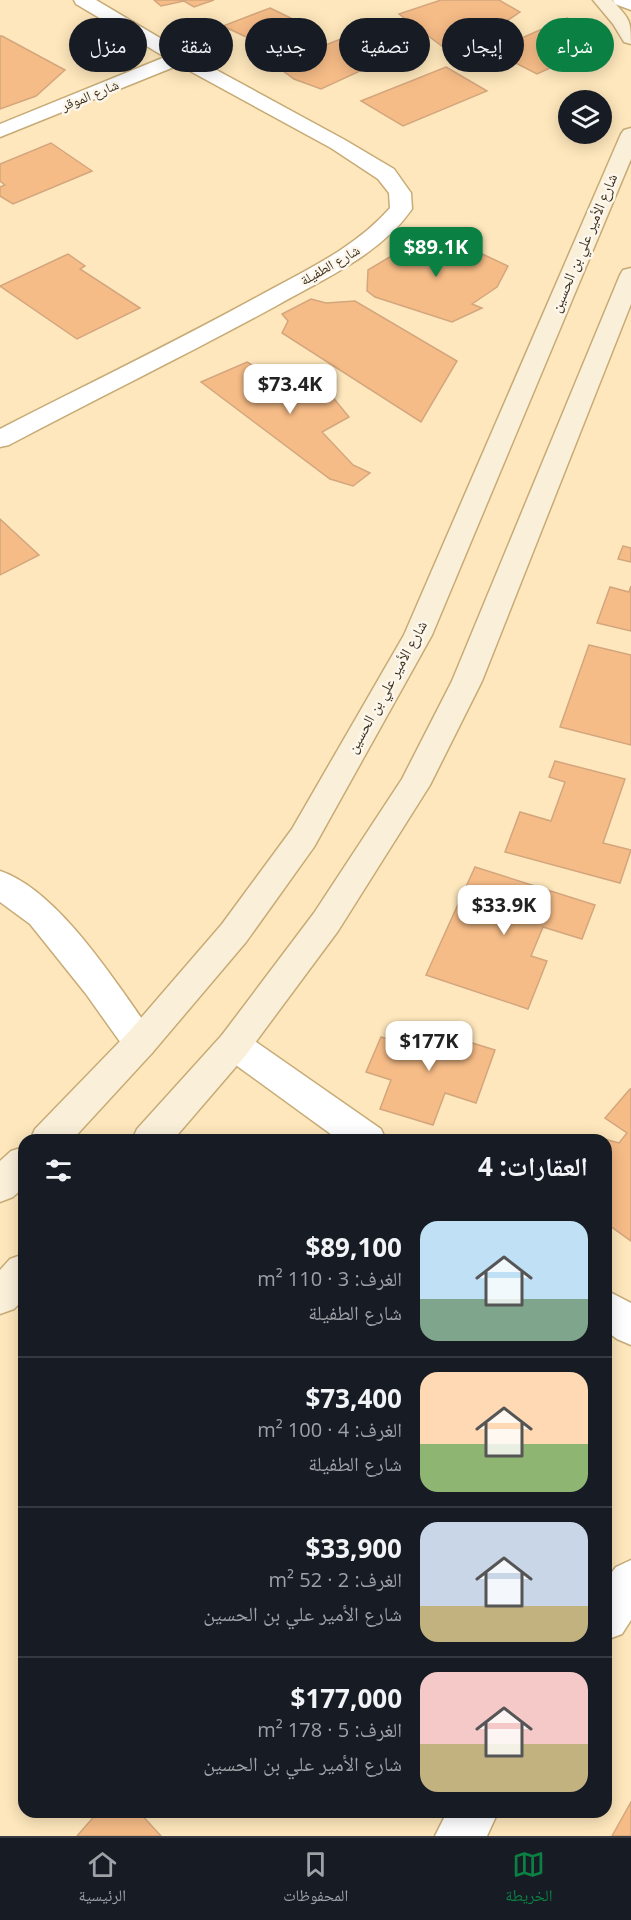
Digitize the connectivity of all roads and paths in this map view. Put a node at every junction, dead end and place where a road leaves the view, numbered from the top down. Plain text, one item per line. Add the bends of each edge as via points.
1 (83, 0) edge
2 (602, 0) edge
3 (622, 0) edge
4 (631, 4) edge
5 (631, 38) edge
6 (159, 45) edge
7 (159, 67) edge
8 (206, 72) edge
9 (0, 131) edge
10 (631, 134) edge
11 (631, 275) edge
12 (0, 439) edge
13 (0, 884) edge
14 (140, 1043) junction
15 (234, 1045) junction
16 (54, 1134) edge
17 (155, 1134) edge
18 (360, 1134) edge
19 (18, 1168) edge
20 (0, 1185) edge
21 (18, 1278) edge
22 (0, 1296) edge
23 (612, 1312) edge
24 (631, 1326) edge
25 (631, 1582) edge
26 (612, 1609) edge
27 (471, 1818) edge
28 (459, 1836) edge

1 - 6 street, شارع الطفيلة
2 - 5 main road
3 - 4 street
7 - 9 street, شارع الموقر
8 - 12 street, شارع الطفيلة via 386,174 400,193 401,209 387,228 359,249 239,316
10 - 14 main road, شارع الأمير علي بن الحسين via 417,635 303,838 234,933
11 - 15 main road via 467,681 416,785 326,922
13 - 14 street via 42,915
14 - 16 main road, شارع الأمير علي بن الحسين
15 - 17 main road
15 - 18 street
19 - 20 main road
21 - 22 main road
23 - 24 street
25 - 26 street
27 - 28 street

